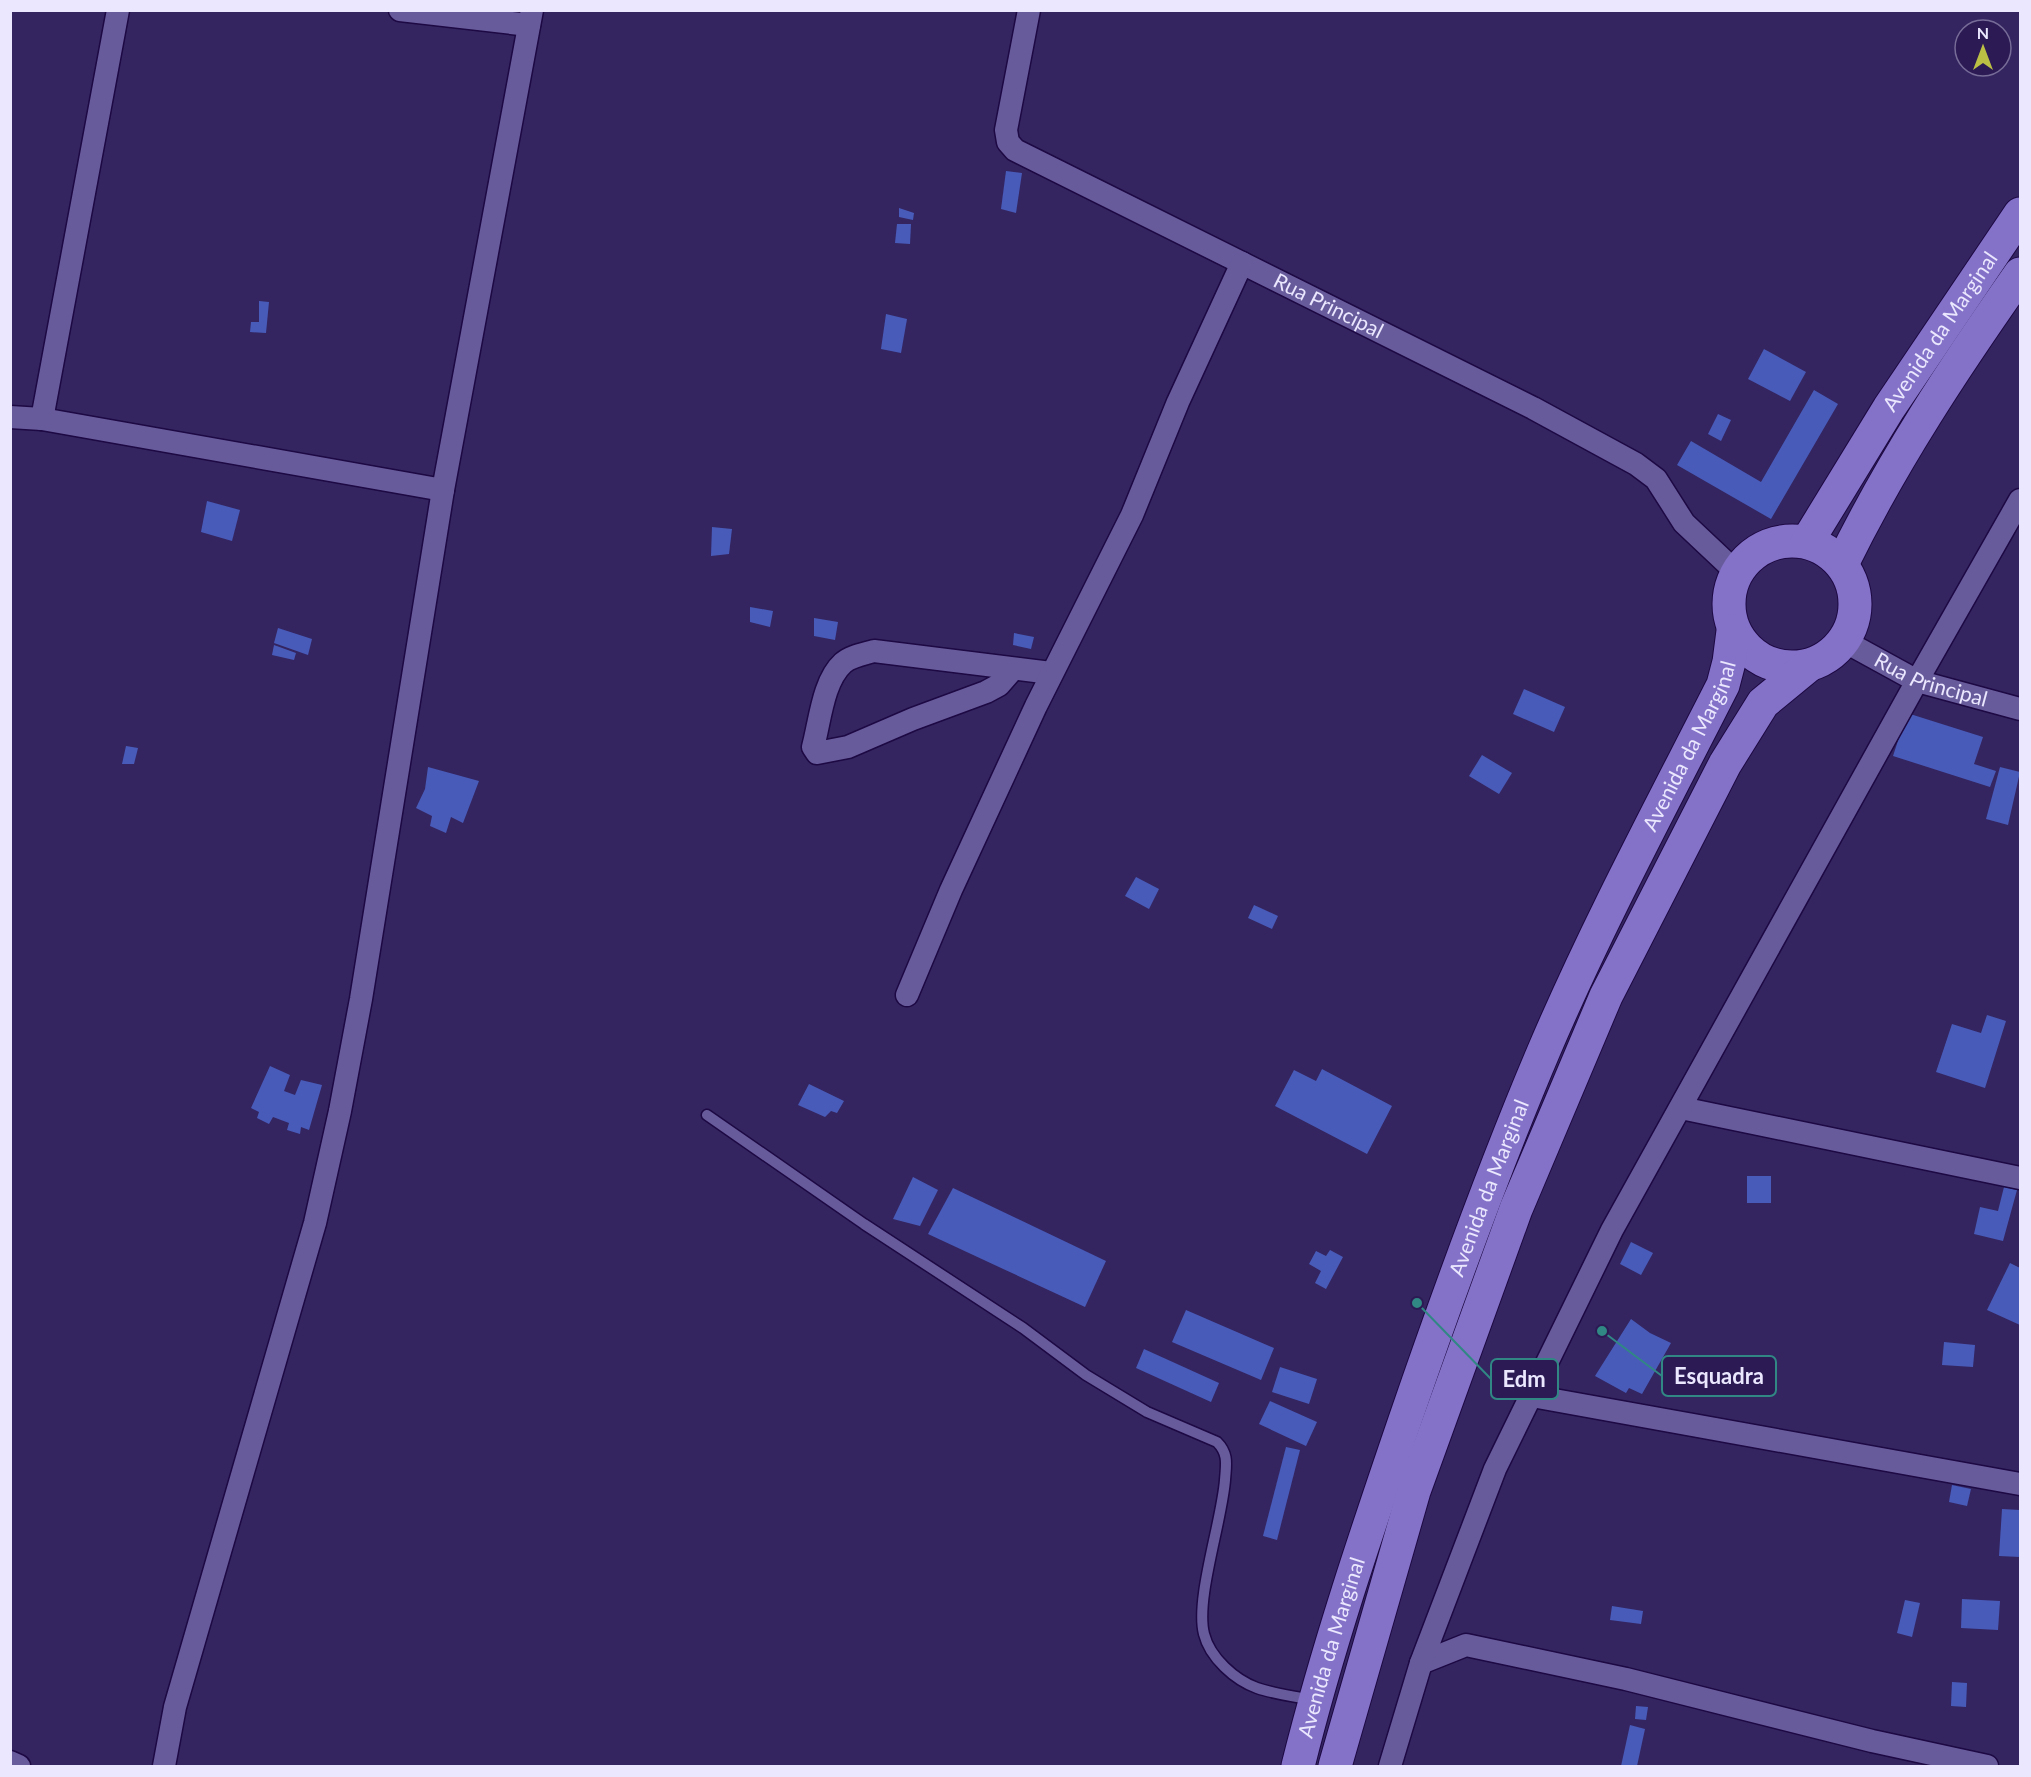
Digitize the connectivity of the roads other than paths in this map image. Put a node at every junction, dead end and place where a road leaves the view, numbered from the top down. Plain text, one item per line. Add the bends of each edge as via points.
1 (118, 10) edge
2 (400, 10) edge
3 (1029, 10) edge
4 (531, 18) edge
5 (2020, 214) edge
6 (1242, 263) junction
7 (2020, 274) edge
8 (10, 417) edge
9 (42, 419) junction
10 (443, 490) junction
11 (2020, 500) edge
12 (1807, 542) junction
13 (1842, 564) junction
14 (1736, 572) junction
15 (1733, 631) junction
16 (1844, 641) junction
17 (1808, 666) junction
18 (1013, 669) junction
19 (1051, 673) junction
20 (1917, 681) junction
21 (2020, 709) edge
22 (907, 995) dead end
23 (1682, 1108) junction
24 (707, 1115) dead end
25 (2020, 1178) edge
26 (1532, 1396) junction
27 (2020, 1484) edge
28 (1441, 1610) junction
29 (1466, 1645) junction
30 (1421, 1663) junction
31 (1314, 1701) junction
32 (10, 1762) edge
33 (19, 1767) edge
34 (164, 1767) edge
35 (1298, 1767) edge
36 (1335, 1767) edge
37 (1390, 1767) edge
38 (1987, 1767) edge

1 - 9 street
2 - 4 street
3 - 6 street, Rua Principal via 1006,130 1008,142 1015,150
4 - 10 street
5 - 12 main road, Avenida da Marginal via 1889,408
6 - 14 street, Rua Principal via 1533,408 1636,464 1656,479 1684,523
6 - 19 street via 1132,514
7 - 13 main road, Avenida da Marginal via 1932,400 1876,494
8 - 9 street
9 - 10 street
10 - 34 street via 340,1111 315,1223 175,1707
11 - 20 street
12 - 13 main road via 1826,550
12 - 14 main road via 1791,540 1759,549
13 - 16 main road via 1852,582 1856,602 1853,622
14 - 15 main road via 1729,591
15 - 17 main road via 1746,649 1764,661 1785,667
15 - 31 main road, Avenida da Marginal via 1723,685 1551,1036 1499,1163 1430,1343
16 - 17 main road via 1828,656
16 - 20 street, Rua Principal
17 - 36 main road, Avenida da Marginal via 1763,703 1725,764 1606,996 1516,1209 1429,1447
18 - 18 street via 874,651 859,655 845,661 833,674 813,747 817,753 848,747 986,692 999,685
18 - 19 street
19 - 22 street
20 - 21 street, Rua Principal
20 - 23 street
23 - 25 street
23 - 26 street via 1612,1230
24 - 31 lane via 1023,1328 1086,1376 1147,1412 1218,1442 1227,1458 1202,1614 1204,1636 1226,1671 1256,1688
26 - 27 street
26 - 28 street via 1495,1469
28 - 29 street
28 - 30 street
29 - 30 street
29 - 38 street via 1626,1679
30 - 37 street
31 - 35 main road, Avenida da Marginal
32 - 33 street

